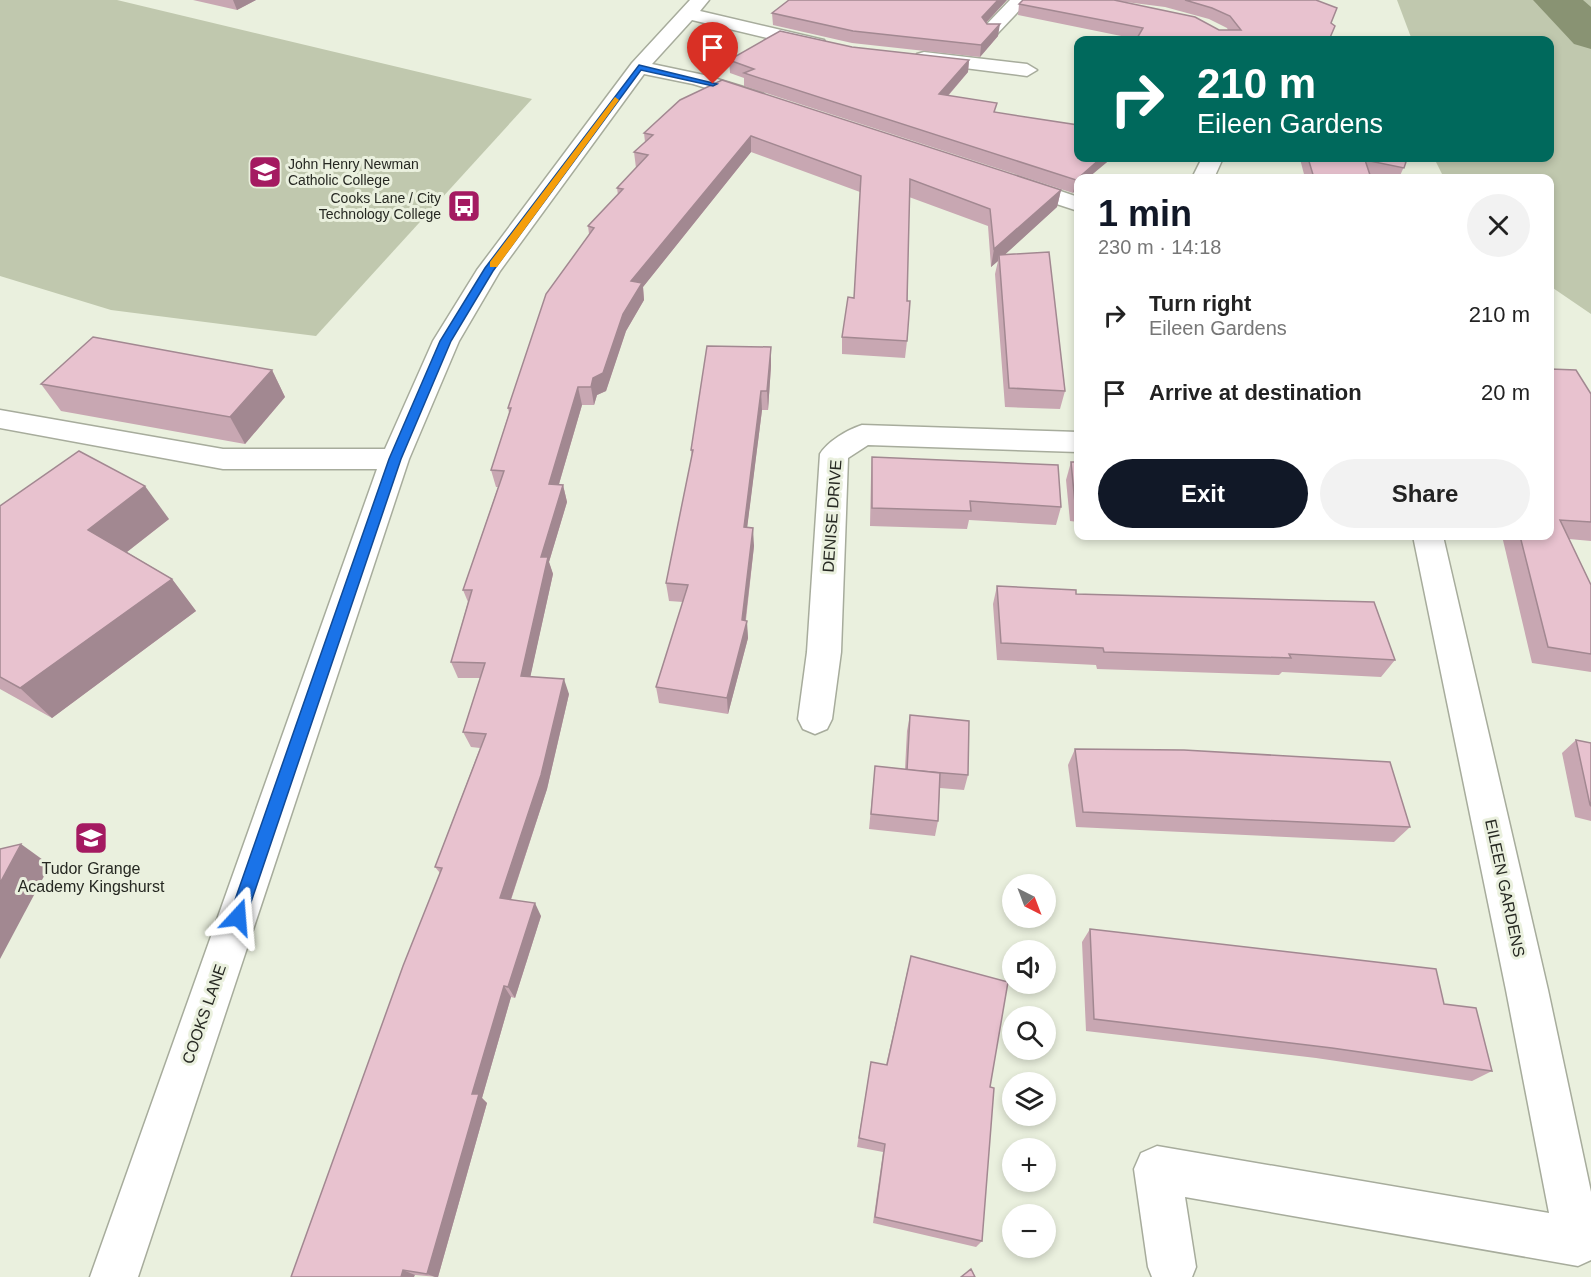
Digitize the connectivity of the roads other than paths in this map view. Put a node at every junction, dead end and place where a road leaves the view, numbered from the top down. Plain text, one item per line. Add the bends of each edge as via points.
1 (1020, 0) edge
2 (693, 7) edge
3 (991, 30) edge
4 (830, 46) edge
5 (904, 57) edge
6 (639, 68) junction
7 (1027, 70) dead end
8 (774, 103) edge
9 (994, 175) edge
10 (1074, 203) edge
11 (0, 419) edge
12 (1074, 442) edge
13 (395, 459) junction
14 (1429, 540) edge
15 (815, 719) dead end
16 (1585, 1243) edge
17 (1172, 1267) dead end
18 (114, 1277) edge

1 - 3 street
2 - 4 street
2 - 6 street, COOKS LANE
5 - 7 street
6 - 8 street via 697,79
6 - 13 street, COOKS LANE via 489,270 446,341
9 - 10 street
11 - 13 street via 223,459
12 - 15 street, DENISE DRIVE via 862,435 834,454 824,652
13 - 18 street, COOKS LANE
14 - 16 street, EILEEN GARDENS
16 - 17 street, EILEEN GARDENS via 1157,1169

